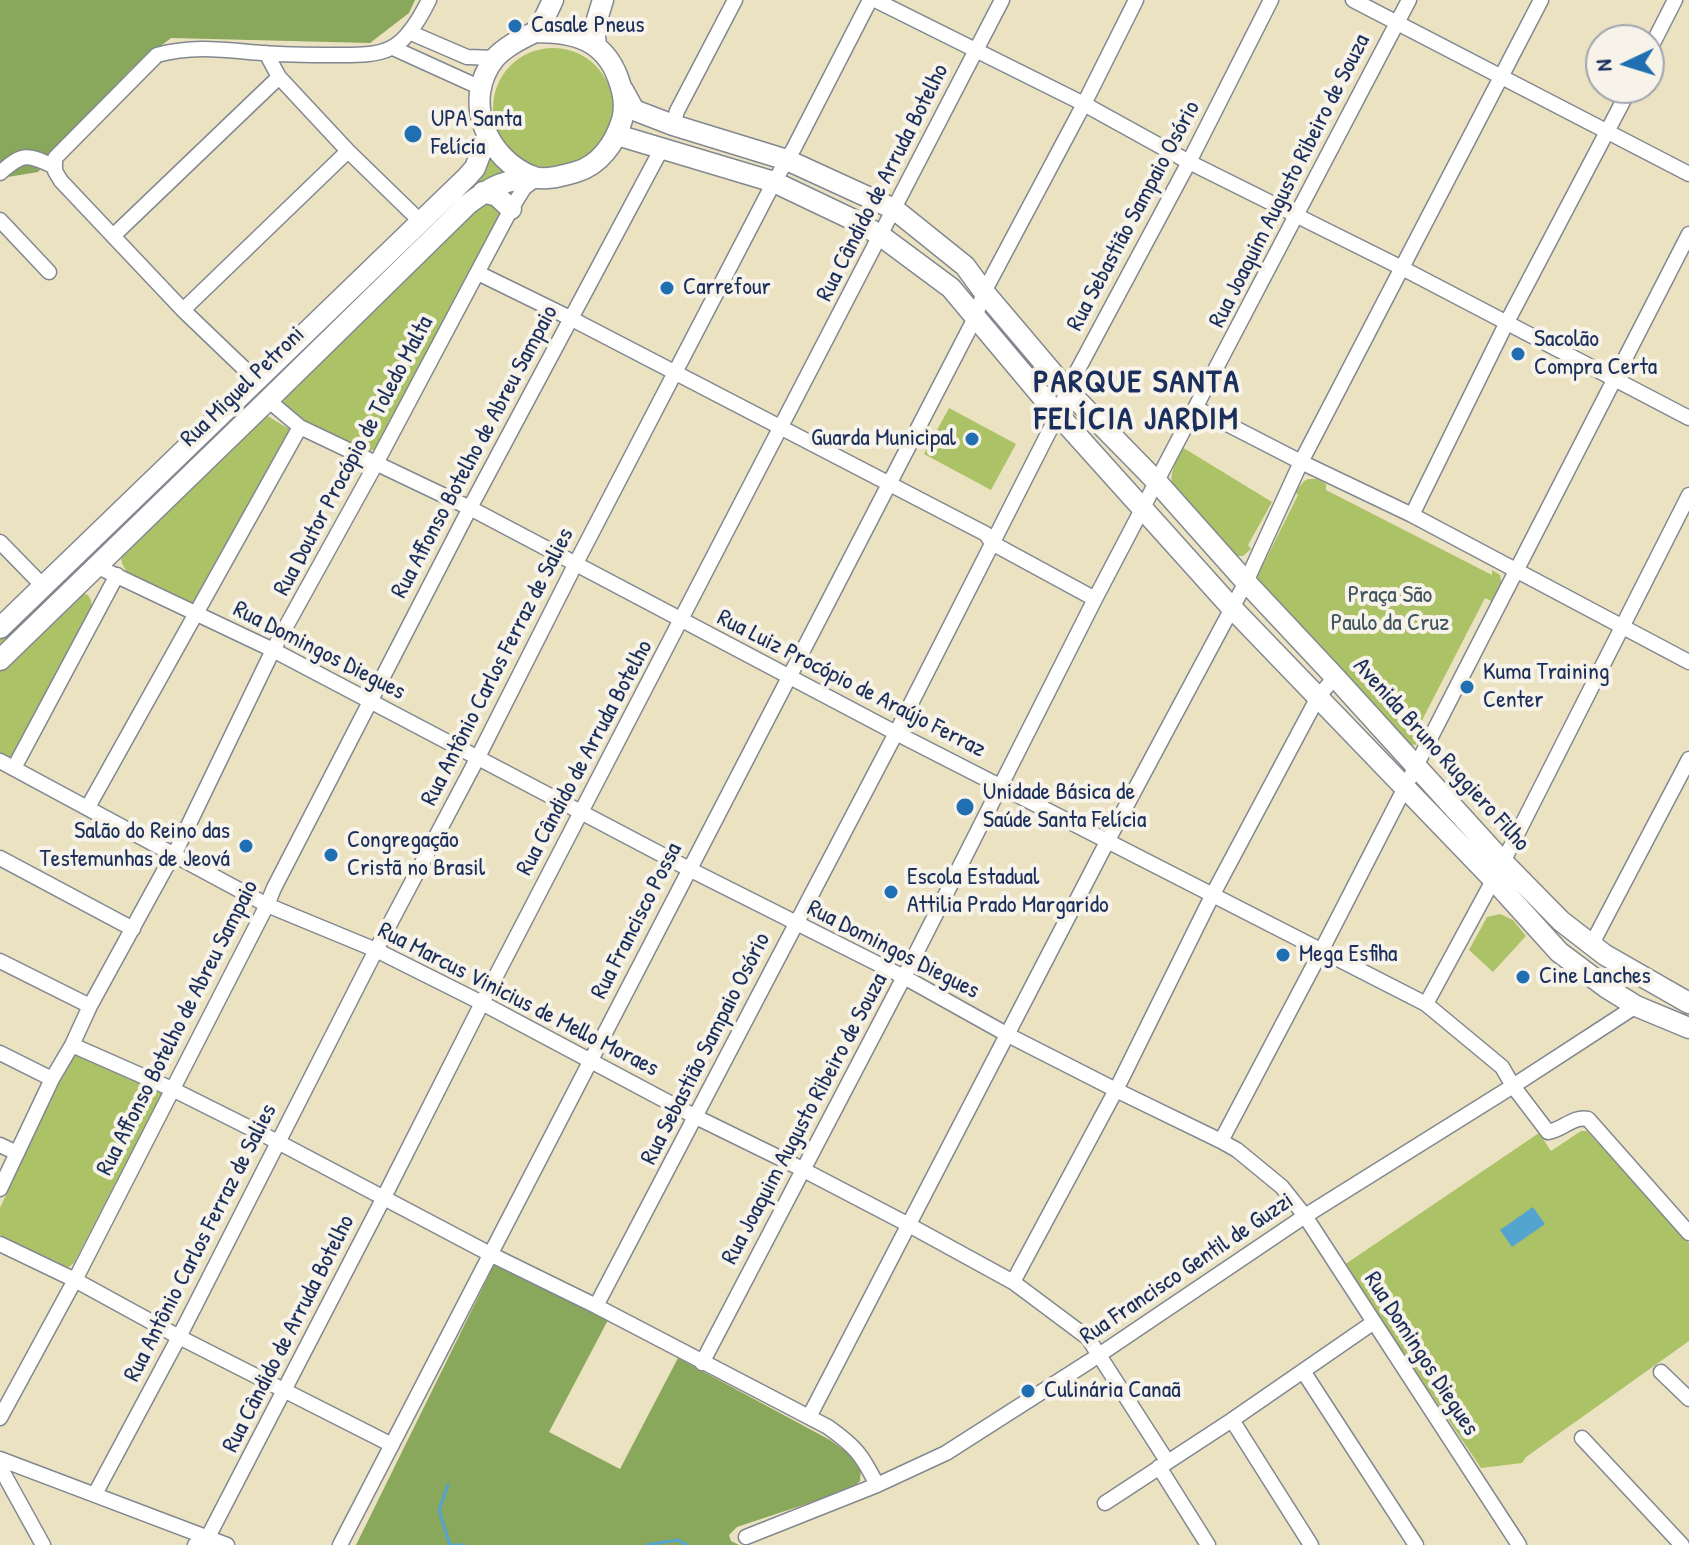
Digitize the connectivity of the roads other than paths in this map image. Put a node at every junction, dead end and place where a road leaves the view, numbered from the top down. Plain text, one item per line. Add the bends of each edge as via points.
1 (429, 0) edge
2 (553, 0) edge
3 (603, 0) edge
4 (735, 0) edge
5 (872, 0) edge
6 (1002, 0) edge
7 (1136, 0) edge
8 (1271, 0) edge
9 (1353, 0) edge
10 (1409, 0) edge
11 (1541, 0) edge
12 (1675, 0) edge
13 (1396, 24) junction
14 (1663, 24) edge
15 (409, 32) junction
16 (535, 32) junction
17 (596, 45) junction
18 (393, 48) junction
19 (976, 51) junction
20 (266, 53) junction
21 (496, 58) junction
22 (1500, 76) junction
23 (279, 77) junction
24 (481, 88) junction
25 (623, 90) junction
26 (1084, 104) junction
27 (1622, 104) edge
28 (673, 125) junction
29 (1607, 133) junction
30 (617, 135) junction
31 (487, 136) junction
32 (662, 148) junction
33 (348, 151) junction
34 (787, 160) junction
35 (1189, 162) junction
36 (55, 167) junction
37 (0, 173) edge
38 (1689, 174) edge
39 (537, 178) junction
40 (774, 182) junction
41 (483, 192) junction
42 (511, 209) junction
43 (894, 209) junction
44 (1297, 216) junction
45 (0, 220) edge
46 (421, 222) junction
47 (1689, 234) edge
48 (113, 236) junction
49 (881, 236) junction
50 (1402, 268) junction
51 (49, 272) dead end
52 (478, 273) junction
53 (984, 292) junction
54 (183, 310) junction
55 (570, 318) junction
56 (975, 318) junction
57 (1507, 322) junction
58 (675, 373) junction
59 (1615, 379) junction
60 (256, 380) junction
61 (1067, 390) junction
62 (268, 400) junction
63 (1196, 408) junction
64 (1058, 414) junction
65 (1689, 418) edge
66 (300, 427) junction
67 (782, 427) junction
68 (1301, 462) junction
69 (377, 463) junction
70 (1157, 482) junction
71 (888, 483) junction
72 (1689, 495) edge
73 (1143, 507) junction
74 (470, 508) junction
75 (1412, 515) junction
76 (0, 542) edge
77 (992, 543) junction
78 (575, 565) junction
79 (96, 566) junction
80 (1515, 571) junction
81 (117, 575) junction
82 (1246, 582) junction
83 (44, 587) junction
84 (1095, 599) junction
85 (1231, 607) junction
86 (196, 613) junction
87 (681, 621) junction
88 (0, 628) edge
89 (1622, 628) junction
90 (273, 650) junction
91 (0, 660) edge
92 (1689, 662) edge
93 (790, 676) junction
94 (1335, 677) junction
95 (1318, 697) junction
96 (370, 702) junction
97 (896, 733) junction
98 (477, 759) junction
99 (1689, 759) edge
100 (0, 761) edge
101 (1416, 765) junction
102 (14, 768) junction
103 (1001, 786) junction
104 (1404, 787) junction
105 (88, 807) junction
106 (582, 813) junction
107 (1108, 840) junction
108 (174, 855) junction
109 (0, 858) edge
110 (689, 869) junction
111 (1498, 870) junction
112 (1213, 894) junction
113 (267, 905) junction
114 (795, 924) junction
115 (133, 929) junction
116 (1593, 947) junction
117 (376, 950) junction
118 (1320, 951) junction
119 (0, 961) edge
120 (904, 977) junction
121 (482, 1003) junction
122 (1689, 1003) edge
123 (1426, 1004) junction
124 (90, 1006) junction
125 (1636, 1006) junction
126 (1688, 1026) edge
127 (1008, 1035) junction
128 (72, 1045) junction
129 (0, 1053) edge
130 (590, 1061) junction
131 (52, 1079) junction
132 (1513, 1086) junction
133 (172, 1089) junction
134 (1116, 1090) junction
135 (696, 1117) junction
136 (1221, 1141) junction
137 (278, 1142) junction
138 (0, 1145) edge
139 (17, 1153) junction
140 (803, 1169) junction
141 (0, 1189) edge
142 (383, 1199) junction
143 (1305, 1216) junction
144 (909, 1225) junction
145 (1689, 1233) edge
146 (0, 1244) edge
147 (490, 1254) junction
148 (75, 1280) junction
149 (1013, 1282) junction
150 (596, 1306) junction
151 (1374, 1322) junction
152 (179, 1337) junction
153 (1100, 1355) junction
154 (702, 1363) junction
155 (1303, 1371) junction
156 (1661, 1372) dead end
157 (285, 1390) junction
158 (1688, 1395) edge
159 (809, 1417) junction
160 (0, 1418) edge
161 (1232, 1420) junction
162 (1582, 1438) dead end
163 (392, 1445) junction
164 (0, 1459) edge
165 (1163, 1464) junction
166 (0, 1467) edge
167 (877, 1485) junction
168 (95, 1494) junction
169 (1105, 1503) dead end
170 (208, 1537) junction
171 (746, 1537) dead end
172 (40, 1541) edge
173 (25, 1545) edge
174 (195, 1545) edge
175 (227, 1545) edge
176 (340, 1545) edge
177 (1207, 1545) edge
178 (1311, 1545) edge
179 (1416, 1545) edge
180 (1519, 1545) edge
181 (1682, 1545) edge

1 - 15 street
2 - 16 main road
3 - 17 main road via 594,29
4 - 28 street
5 - 19 street
5 - 34 street, Rua Antônio Carlos Ferraz de Salies
6 - 19 street, Rua Cândido de Arruda Botelho
7 - 26 street, Rua Francisco Possa
8 - 35 street, Rua Sebastião Sampaio Osório
9 - 13 street
10 - 13 street, Rua Joaquim Augusto Ribeiro de Souza
11 - 22 street
12 - 14 street
13 - 22 street
13 - 44 street, Rua Joaquim Augusto Ribeiro de Souza
15 - 18 street
15 - 21 street via 467,57
16 - 17 main road via 561,32
16 - 21 main road
17 - 25 main road
18 - 20 street via 354,55
18 - 24 street
19 - 26 street
19 - 43 street, Rua Cândido de Arruda Botelho
20 - 23 street
20 - 36 street via 196,48 157,55 55,158
21 - 24 main road
22 - 29 street
22 - 50 street
23 - 33 street
23 - 48 street
24 - 31 main road via 479,107
25 - 28 main road, Avenida Bruno Ruggiero Filho via 634,110
25 - 30 main road via 624,113
26 - 35 street
26 - 53 street, Rua Francisco Possa
27 - 29 street
28 - 34 main road, Avenida Bruno Ruggiero Filho
29 - 38 street
29 - 57 street
30 - 32 main road, Avenida Bruno Ruggiero Filho
30 - 39 main road via 584,169
31 - 39 main road via 510,164
31 - 46 main road, Rua Miguel Petroni via 475,168
32 - 40 main road, Avenida Bruno Ruggiero Filho
32 - 55 street, Rua Affonso Botelho de Abreu Sampaio
33 - 46 street
33 - 54 street
34 - 40 street, Rua Antônio Carlos Ferraz de Salies
34 - 43 main road, Avenida Bruno Ruggiero Filho
35 - 44 street
35 - 61 street, Rua Sebastião Sampaio Osório
36 - 37 street via 23,156
36 - 48 street via 61,181
39 - 41 main road, Rua Miguel Petroni via 515,179
39 - 42 street, Rua Doutor Procópio de Toledo Malta
40 - 49 main road, Avenida Bruno Ruggiero Filho
40 - 58 street, Rua Antônio Carlos Ferraz de Salies
41 - 42 main road
41 - 62 main road, Rua Miguel Petroni
42 - 52 street, Rua Doutor Procópio de Toledo Malta
43 - 49 street, Rua Cândido de Arruda Botelho
43 - 53 main road, Avenida Bruno Ruggiero Filho via 965,266
44 - 50 street
44 - 63 street, Rua Joaquim Augusto Ribeiro de Souza
45 - 51 street
46 - 60 main road, Rua Miguel Petroni
47 - 59 street
48 - 54 street
49 - 56 main road, Avenida Bruno Ruggiero Filho via 951,288
49 - 67 street, Rua Cândido de Arruda Botelho
50 - 57 street
50 - 68 street
52 - 55 street
52 - 69 street, Rua Doutor Procópio de Toledo Malta
53 - 56 street, Rua Francisco Possa
53 - 61 main road, Avenida Bruno Ruggiero Filho
54 - 60 street
55 - 58 street
55 - 74 street, Rua Affonso Botelho de Abreu Sampaio
56 - 64 main road, Avenida Bruno Ruggiero Filho
56 - 71 street, Rua Francisco Possa
57 - 59 street
57 - 75 street
58 - 67 street
58 - 78 street, Rua Antônio Carlos Ferraz de Salies
59 - 65 street
59 - 80 street
60 - 83 main road, Rua Miguel Petroni
61 - 64 street, Rua Sebastião Sampaio Osório
61 - 70 main road, Avenida Bruno Ruggiero Filho
62 - 66 street, Rua Luiz Procópio de Araújo Ferraz
62 - 79 main road, Rua Miguel Petroni
63 - 68 street
63 - 70 street, Rua Joaquim Augusto Ribeiro de Souza
64 - 73 main road, Avenida Bruno Ruggiero Filho
64 - 77 street, Rua Sebastião Sampaio Osório
66 - 69 street, Rua Luiz Procópio de Araújo Ferraz
66 - 86 street
67 - 71 street
67 - 87 street, Rua Cândido de Arruda Botelho
68 - 75 street
68 - 82 street
69 - 74 street, Rua Luiz Procópio de Araújo Ferraz
69 - 90 street, Rua Doutor Procópio de Toledo Malta
70 - 73 street, Rua Joaquim Augusto Ribeiro de Souza
70 - 82 main road, Avenida Bruno Ruggiero Filho
71 - 77 street via 986,534
71 - 93 street, Rua Francisco Possa
72 - 89 street
73 - 84 street, Rua Joaquim Augusto Ribeiro de Souza
73 - 85 main road, Avenida Bruno Ruggiero Filho
74 - 78 street, Rua Luiz Procópio de Araújo Ferraz
74 - 96 street, Rua Affonso Botelho de Abreu Sampaio
75 - 80 street
76 - 83 street
77 - 84 street
77 - 97 street, Rua Sebastião Sampaio Osório
78 - 87 street, Rua Luiz Procópio de Araújo Ferraz
78 - 98 street, Rua Antônio Carlos Ferraz de Salies
79 - 81 street, Rua Domingos Diegues
79 - 91 main road, Rua Miguel Petroni
80 - 89 street
80 - 101 street
81 - 86 street, Rua Domingos Diegues
81 - 102 street
82 - 85 street
82 - 94 main road, Avenida Bruno Ruggiero Filho
83 - 88 main road, Rua Miguel Petroni
84 - 103 street, Rua Joaquim Augusto Ribeiro de Souza
85 - 95 main road, Avenida Bruno Ruggiero Filho
85 - 107 street
86 - 90 street, Rua Domingos Diegues
86 - 105 street
87 - 93 street, Rua Luiz Procópio de Araújo Ferraz
87 - 106 street, Rua Cândido de Arruda Botelho
89 - 92 street
89 - 111 street
90 - 96 street, Rua Domingos Diegues
90 - 108 street, Rua Doutor Procópio de Toledo Malta
93 - 97 street, Rua Luiz Procópio de Araújo Ferraz
93 - 110 street, Rua Francisco Possa
94 - 95 street
94 - 101 main road, Avenida Bruno Ruggiero Filho
95 - 104 main road, Avenida Bruno Ruggiero Filho
95 - 112 street
96 - 98 street, Rua Domingos Diegues
96 - 113 street, Rua Affonso Botelho de Abreu Sampaio
97 - 103 street, Rua Luiz Procópio de Araújo Ferraz
97 - 114 street, Rua Sebastião Sampaio Osório
98 - 106 street, Rua Domingos Diegues
98 - 117 street, Rua Antônio Carlos Ferraz de Salies
99 - 116 street
100 - 102 street, Rua Marcus Vinicius de Mello Moraes
101 - 104 street
101 - 111 main road, Avenida Bruno Ruggiero Filho
102 - 105 street, Rua Marcus Vinicius de Mello Moraes
103 - 107 street, Rua Luiz Procópio de Araújo Ferraz
103 - 120 street, Rua Joaquim Augusto Ribeiro de Souza
104 - 111 main road, Avenida Bruno Ruggiero Filho
104 - 118 street
105 - 108 street, Rua Marcus Vinicius de Mello Moraes
106 - 110 street, Rua Domingos Diegues
106 - 121 street, Rua Cândido de Arruda Botelho
107 - 112 street, Rua Luiz Procópio de Araújo Ferraz
107 - 127 street
108 - 113 street, Rua Marcus Vinicius de Mello Moraes
108 - 115 street, Rua Doutor Procópio de Toledo Malta
109 - 115 street
110 - 114 street, Rua Domingos Diegues
110 - 130 street, Rua Francisco Possa
111 - 116 main road, Avenida Bruno Ruggiero Filho
111 - 123 street
111 - 125 main road, Avenida Bruno Ruggiero Filho via 1559,952
112 - 118 street, Rua Luiz Procópio de Araújo Ferraz
112 - 134 street
113 - 117 street, Rua Marcus Vinicius de Mello Moraes
113 - 133 street, Rua Affonso Botelho de Abreu Sampaio
114 - 120 street, Rua Domingos Diegues
114 - 135 street, Rua Sebastião Sampaio Osório
115 - 124 street, Rua Doutor Procópio de Toledo Malta
116 - 122 main road, Avenida Bruno Ruggiero Filho
117 - 121 street, Rua Marcus Vinicius de Mello Moraes
117 - 137 street, Rua Antônio Carlos Ferraz de Salies
118 - 123 street, Rua Luiz Procópio de Araújo Ferraz
118 - 136 street
119 - 124 street
120 - 127 street, Rua Domingos Diegues
120 - 140 street, Rua Joaquim Augusto Ribeiro de Souza
121 - 130 street, Rua Marcus Vinicius de Mello Moraes
121 - 142 street, Rua Cândido de Arruda Botelho
123 - 132 street, Rua Luiz Procópio de Araújo Ferraz via 1495,1060
124 - 128 street, Rua Doutor Procópio de Toledo Malta
125 - 126 main road, Avenida Bruno Ruggiero Filho
125 - 132 street, Rua Francisco Gentil de Guzzi
127 - 134 street, Rua Domingos Diegues
127 - 144 street
128 - 131 street, Rua Doutor Procópio de Toledo Malta
128 - 133 street
129 - 131 street
130 - 135 street, Rua Marcus Vinicius de Mello Moraes
130 - 147 street, Rua Francisco Possa
131 - 139 street, Rua Doutor Procópio de Toledo Malta
132 - 143 street, Rua Francisco Gentil de Guzzi
132 - 145 street, Rua Luiz Procópio de Araújo Ferraz via 1548,1132 1580,1117 1588,1119
133 - 137 street
133 - 148 street, Rua Affonso Botelho de Abreu Sampaio
134 - 136 street, Rua Domingos Diegues
134 - 149 street
135 - 140 street, Rua Marcus Vinicius de Mello Moraes
135 - 150 street, Rua Sebastião Sampaio Osório
136 - 143 street, Rua Domingos Diegues via 1282,1187
137 - 142 street
137 - 152 street, Rua Antônio Carlos Ferraz de Salies
138 - 139 street
139 - 141 street, Rua Doutor Procópio de Toledo Malta
140 - 144 street, Rua Marcus Vinicius de Mello Moraes
140 - 154 street, Rua Joaquim Augusto Ribeiro de Souza
142 - 147 street
142 - 157 street, Rua Cândido de Arruda Botelho
143 - 151 street, Rua Domingos Diegues
143 - 153 street, Rua Francisco Gentil de Guzzi
144 - 149 street, Rua Marcus Vinicius de Mello Moraes
144 - 159 street
146 - 148 street
147 - 150 street
147 - 163 street, Rua Francisco Possa
148 - 152 street
148 - 160 street, Rua Affonso Botelho de Abreu Sampaio
149 - 153 street, Rua Marcus Vinicius de Mello Moraes via 1088,1338
150 - 154 street
151 - 155 street
151 - 180 street, Rua Domingos Diegues
152 - 157 street
152 - 168 street, Rua Antônio Carlos Ferraz de Salies
153 - 165 street, Rua Marcus Vinicius de Mello Moraes
153 - 167 street, Rua Francisco Gentil de Guzzi via 946,1453
154 - 159 street
155 - 161 street
155 - 179 street
156 - 158 street
157 - 163 street
157 - 170 street, Rua Cândido de Arruda Botelho
159 - 167 street via 862,1456
161 - 165 street
161 - 178 street
162 - 181 street
163 - 176 street, Rua Francisco Possa
164 - 168 street
165 - 169 street
165 - 177 street, Rua Marcus Vinicius de Mello Moraes
166 - 172 street
167 - 171 street, Rua Francisco Gentil de Guzzi
168 - 170 street
170 - 174 street
170 - 175 street
172 - 173 street

